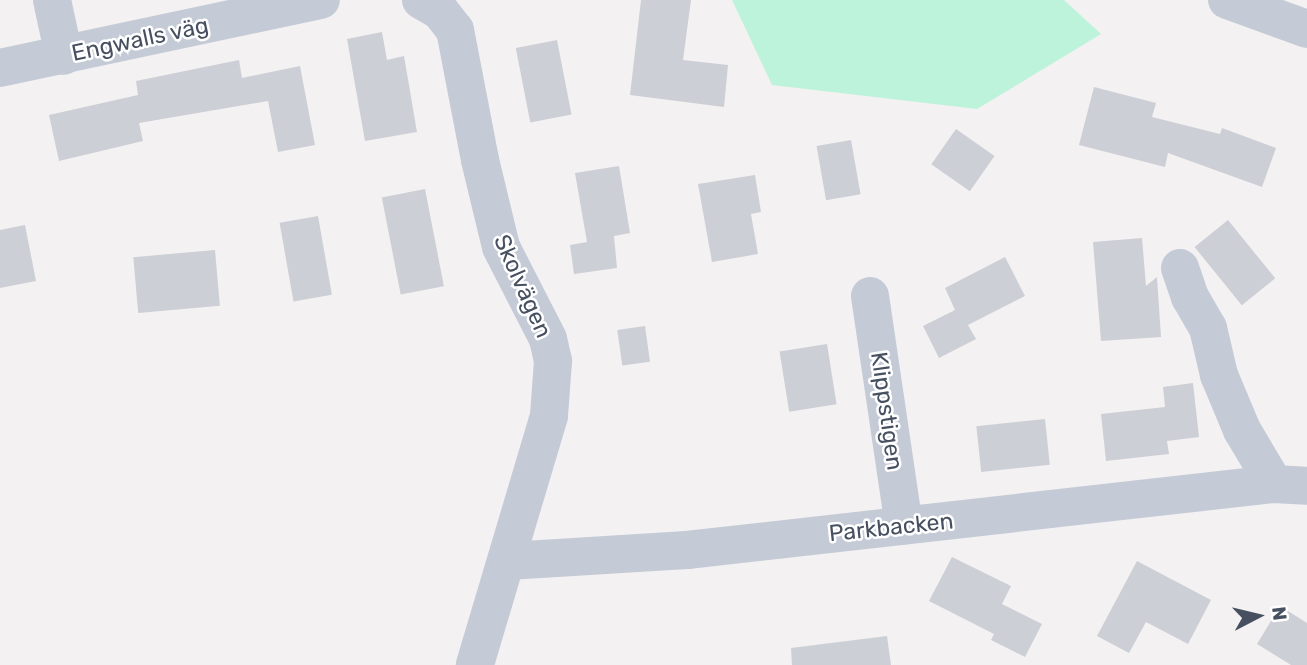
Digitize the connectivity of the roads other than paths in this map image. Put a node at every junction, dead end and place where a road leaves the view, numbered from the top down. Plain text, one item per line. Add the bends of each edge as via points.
1 (52, 0) edge
2 (321, 0) edge
3 (421, 0) edge
4 (1227, 0) edge
5 (1307, 29) edge
6 (64, 55) junction
7 (0, 68) edge
8 (1180, 268) dead end
9 (870, 296) dead end
10 (1291, 485) edge
11 (904, 525) junction
12 (508, 561) junction
13 (475, 665) edge

1 - 6 street
2 - 6 street, Engwalls väg
3 - 12 street, Skolvägen via 440,11 455,30 501,247 548,339 553,361 548,416
4 - 5 street
6 - 7 street, Engwalls väg
8 - 10 street, Parkbacken via 1208,328 1219,375 1242,430
9 - 11 street, Klippstigen
10 - 11 street, Parkbacken
11 - 12 street, Parkbacken via 687,550
12 - 13 street, Skolvägen

